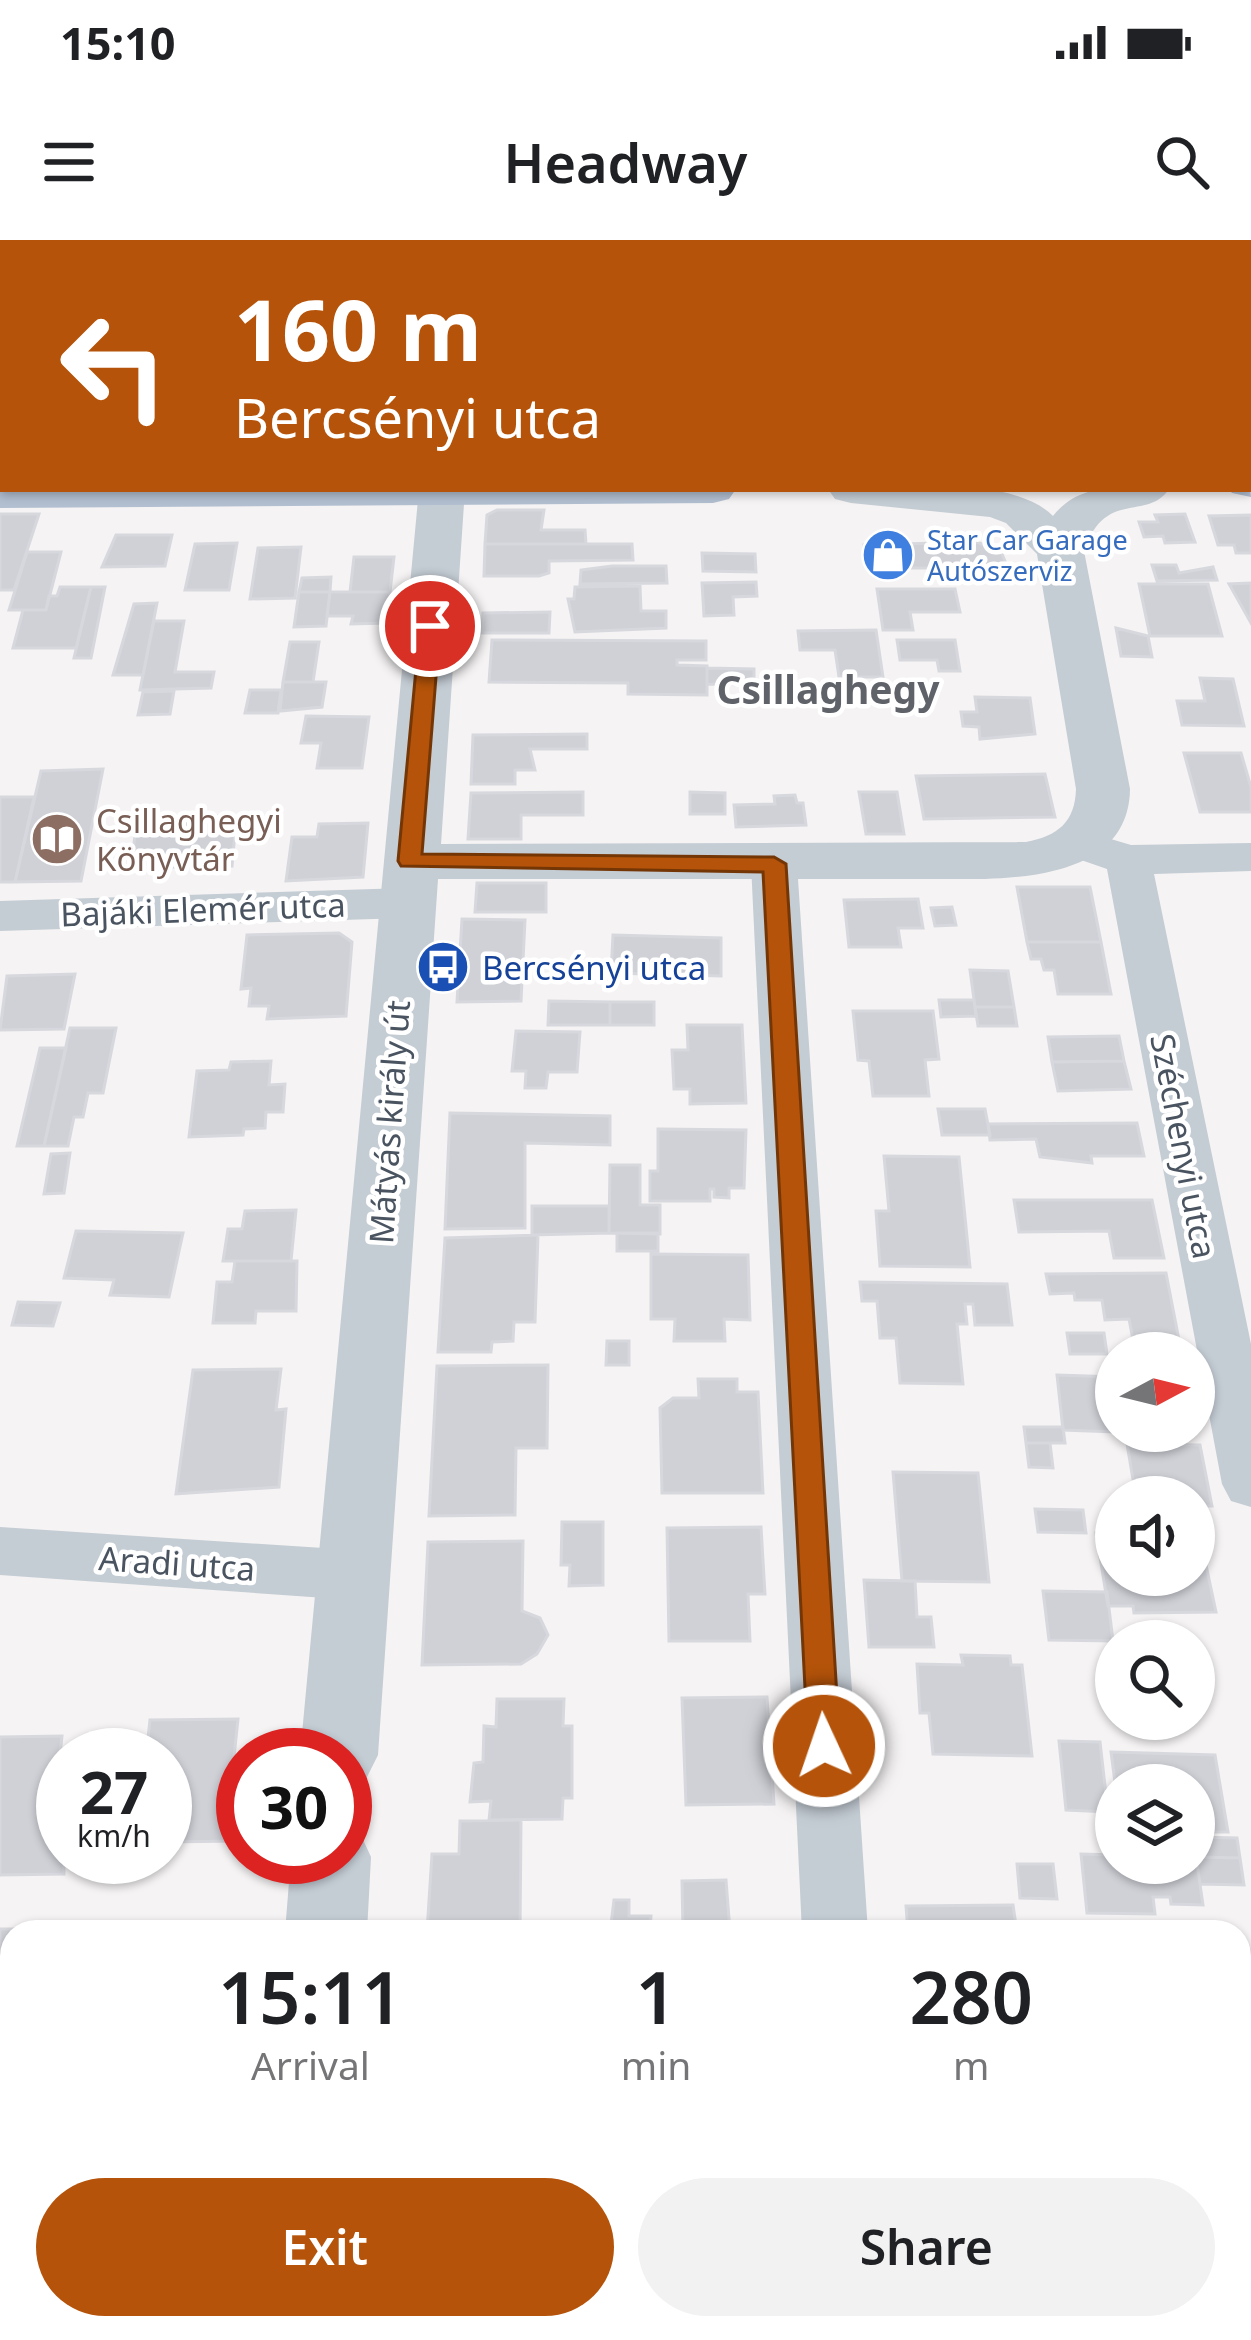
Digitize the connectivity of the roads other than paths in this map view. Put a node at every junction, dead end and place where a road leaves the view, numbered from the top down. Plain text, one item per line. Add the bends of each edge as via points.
1 (221, 492) edge
2 (442, 492) edge
3 (880, 492) edge
4 (1136, 492) edge
5 (0, 494) edge
6 (1060, 551) junction
7 (1067, 848) junction
8 (1251, 857) edge
9 (1128, 860) junction
10 (774, 864) junction
11 (408, 882) junction
12 (0, 916) edge
13 (1251, 1484) edge
14 (0, 1551) edge
15 (354, 1575) junction
16 (341, 1728) edge
17 (330, 1884) edge
18 (327, 1920) edge
19 (834, 1920) edge

1 - 5 main road
2 - 11 street, Mátyás király út
3 - 6 street via 996,504 1023,513
4 - 6 street via 1079,510
6 - 7 street via 1104,813
7 - 9 street
7 - 10 street
8 - 9 street
9 - 13 street, Széchenyi utca
10 - 11 street
10 - 19 street
11 - 12 street, Bajáki Elemér utca
11 - 15 street, Mátyás király út
14 - 15 street, Aradi utca
15 - 16 street, Mátyás király út
17 - 18 street

